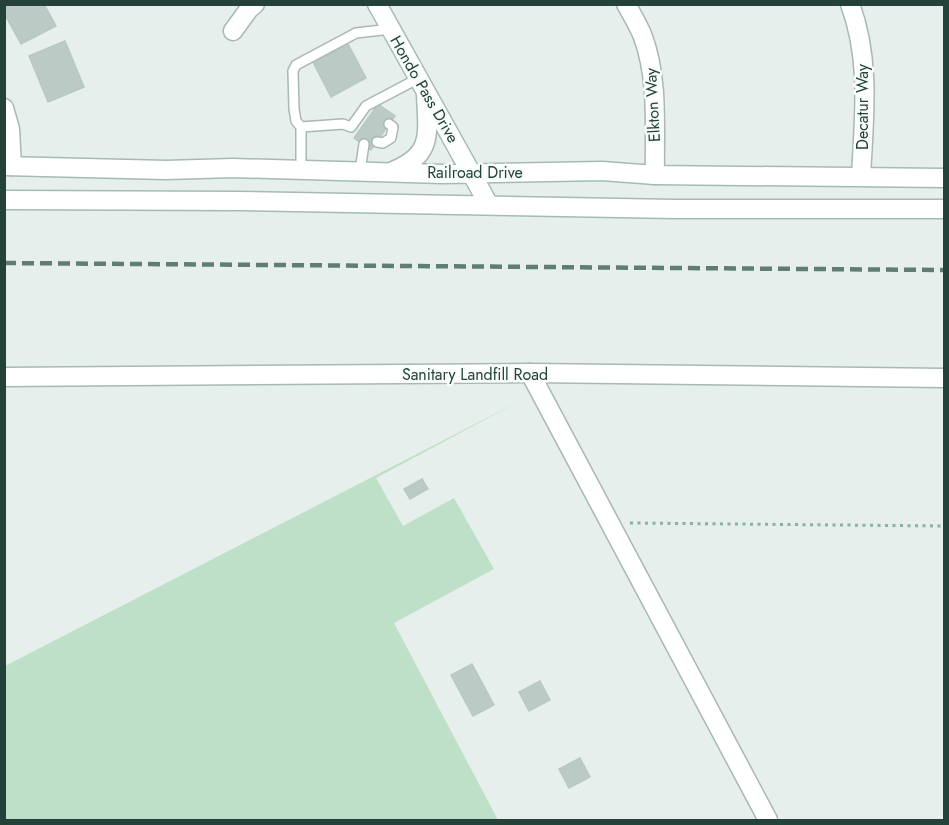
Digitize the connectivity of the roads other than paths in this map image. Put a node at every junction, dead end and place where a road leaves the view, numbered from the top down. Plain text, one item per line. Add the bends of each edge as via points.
1 (255, 4) edge
2 (377, 4) edge
3 (626, 4) edge
4 (850, 4) edge
5 (391, 29) junction
6 (233, 32) dead end
7 (422, 85) junction
8 (4, 108) edge
9 (389, 124) dead end
10 (301, 127) junction
11 (377, 142) dead end
12 (364, 144) dead end
13 (8, 166) edge
14 (301, 170) junction
15 (360, 171) junction
16 (389, 172) junction
17 (472, 173) junction
18 (655, 175) junction
19 (861, 176) junction
20 (945, 178) edge
21 (4, 200) edge
22 (489, 205) junction
23 (945, 209) edge
24 (530, 373) junction
25 (4, 377) edge
26 (945, 378) edge
27 (768, 820) edge

1 - 6 main road
2 - 5 main road, Hondo Pass Drive
3 - 18 main road, Elkton Way via 649,57
4 - 19 main road, Decatur Way via 866,88
5 - 7 main road, Hondo Pass Drive
5 - 10 lane via 356,33 296,65 294,109
7 - 10 lane via 370,108 355,129 343,124
7 - 16 main road via 425,147 407,165
7 - 17 main road, Hondo Pass Drive
8 - 13 main road via 10,129
9 - 11 lane via 393,127 383,142
10 - 14 lane
12 - 15 lane
13 - 14 main road, Railroad Drive
14 - 15 main road, Railroad Drive
15 - 16 main road, Railroad Drive
16 - 17 main road, Railroad Drive
17 - 18 main road, Railroad Drive via 602,171
17 - 22 main road, Hondo Pass Drive
18 - 19 main road, Railroad Drive
19 - 20 main road, Railroad Drive
21 - 22 main road, Railroad Drive
22 - 23 main road, Railroad Drive
24 - 25 main road, Sanitary Landfill Road
24 - 26 main road, Sanitary Landfill Road
24 - 27 main road

